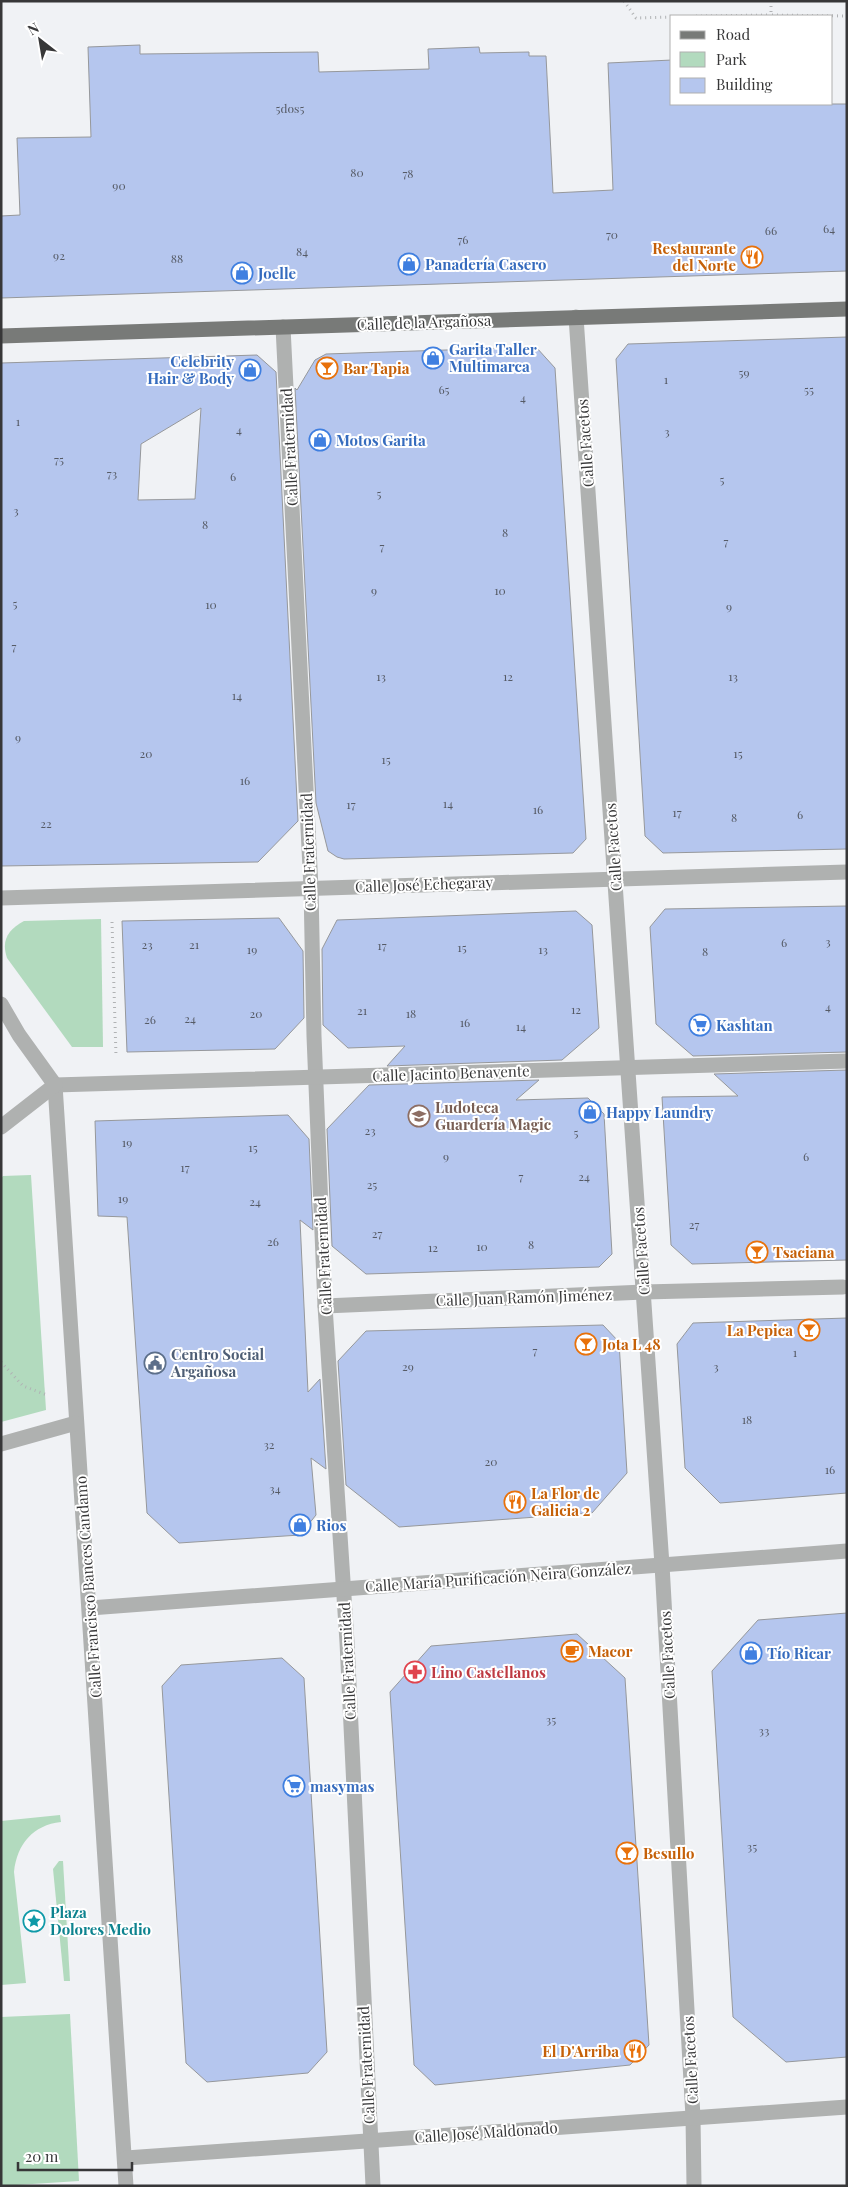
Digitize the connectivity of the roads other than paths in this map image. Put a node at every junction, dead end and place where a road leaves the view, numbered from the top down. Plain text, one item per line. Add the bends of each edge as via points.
1 (847, 309) edge
2 (576, 317) junction
3 (283, 327) junction
4 (1, 336) edge
5 (847, 872) edge
6 (615, 878) junction
7 (311, 888) junction
8 (1, 898) edge
9 (1, 1004) edge
10 (847, 1061) edge
11 (628, 1068) junction
12 (316, 1077) junction
13 (55, 1085) junction
14 (1, 1127) edge
15 (843, 1287) dead end
16 (644, 1292) junction
17 (325, 1306) junction
18 (76, 1423) junction
19 (1, 1444) edge
20 (847, 1551) edge
21 (662, 1565) junction
22 (343, 1589) junction
23 (90, 1608) junction
24 (847, 2107) edge
25 (693, 2118) junction
26 (370, 2139) junction
27 (126, 2158) junction
28 (126, 2186) edge
29 (373, 2186) edge
30 (694, 2186) edge

1 - 2 main road, Calle de la Argañosa
2 - 3 main road, Calle de la Argañosa
2 - 6 street, Calle Facetos
3 - 4 main road, Calle de la Argañosa
3 - 7 street, Calle Fraternidad
5 - 6 street, Calle José Echegaray
6 - 7 street, Calle José Echegaray
6 - 11 street, Calle Facetos
7 - 8 street, Calle José Echegaray
7 - 12 street, Calle Fraternidad
9 - 13 street
10 - 11 street, Calle Jacinto Benavente
11 - 12 street, Calle Jacinto Benavente
11 - 16 street, Calle Facetos
12 - 13 street, Calle Jacinto Benavente
12 - 17 street, Calle Fraternidad
13 - 14 street
13 - 18 street, Calle Francisco Bances Candamo
15 - 16 street, Calle Juan Ramón Jiménez
16 - 17 street, Calle Juan Ramón Jiménez
16 - 21 street, Calle Facetos
17 - 22 street, Calle Fraternidad
18 - 19 street
18 - 23 street, Calle Francisco Bances Candamo
20 - 21 street, Calle María Purificación Neira González
21 - 22 street, Calle María Purificación Neira González
21 - 25 street, Calle Facetos
22 - 23 street, Calle María Purificación Neira González
22 - 26 street, Calle Fraternidad
23 - 27 street, Calle Francisco Bances Candamo
24 - 25 street, Calle José Maldonado
25 - 26 street, Calle José Maldonado
25 - 30 street, Calle Facetos
26 - 27 street, Calle José Maldonado
26 - 29 street, Calle Fraternidad
27 - 28 street, Calle Francisco Bances Candamo

